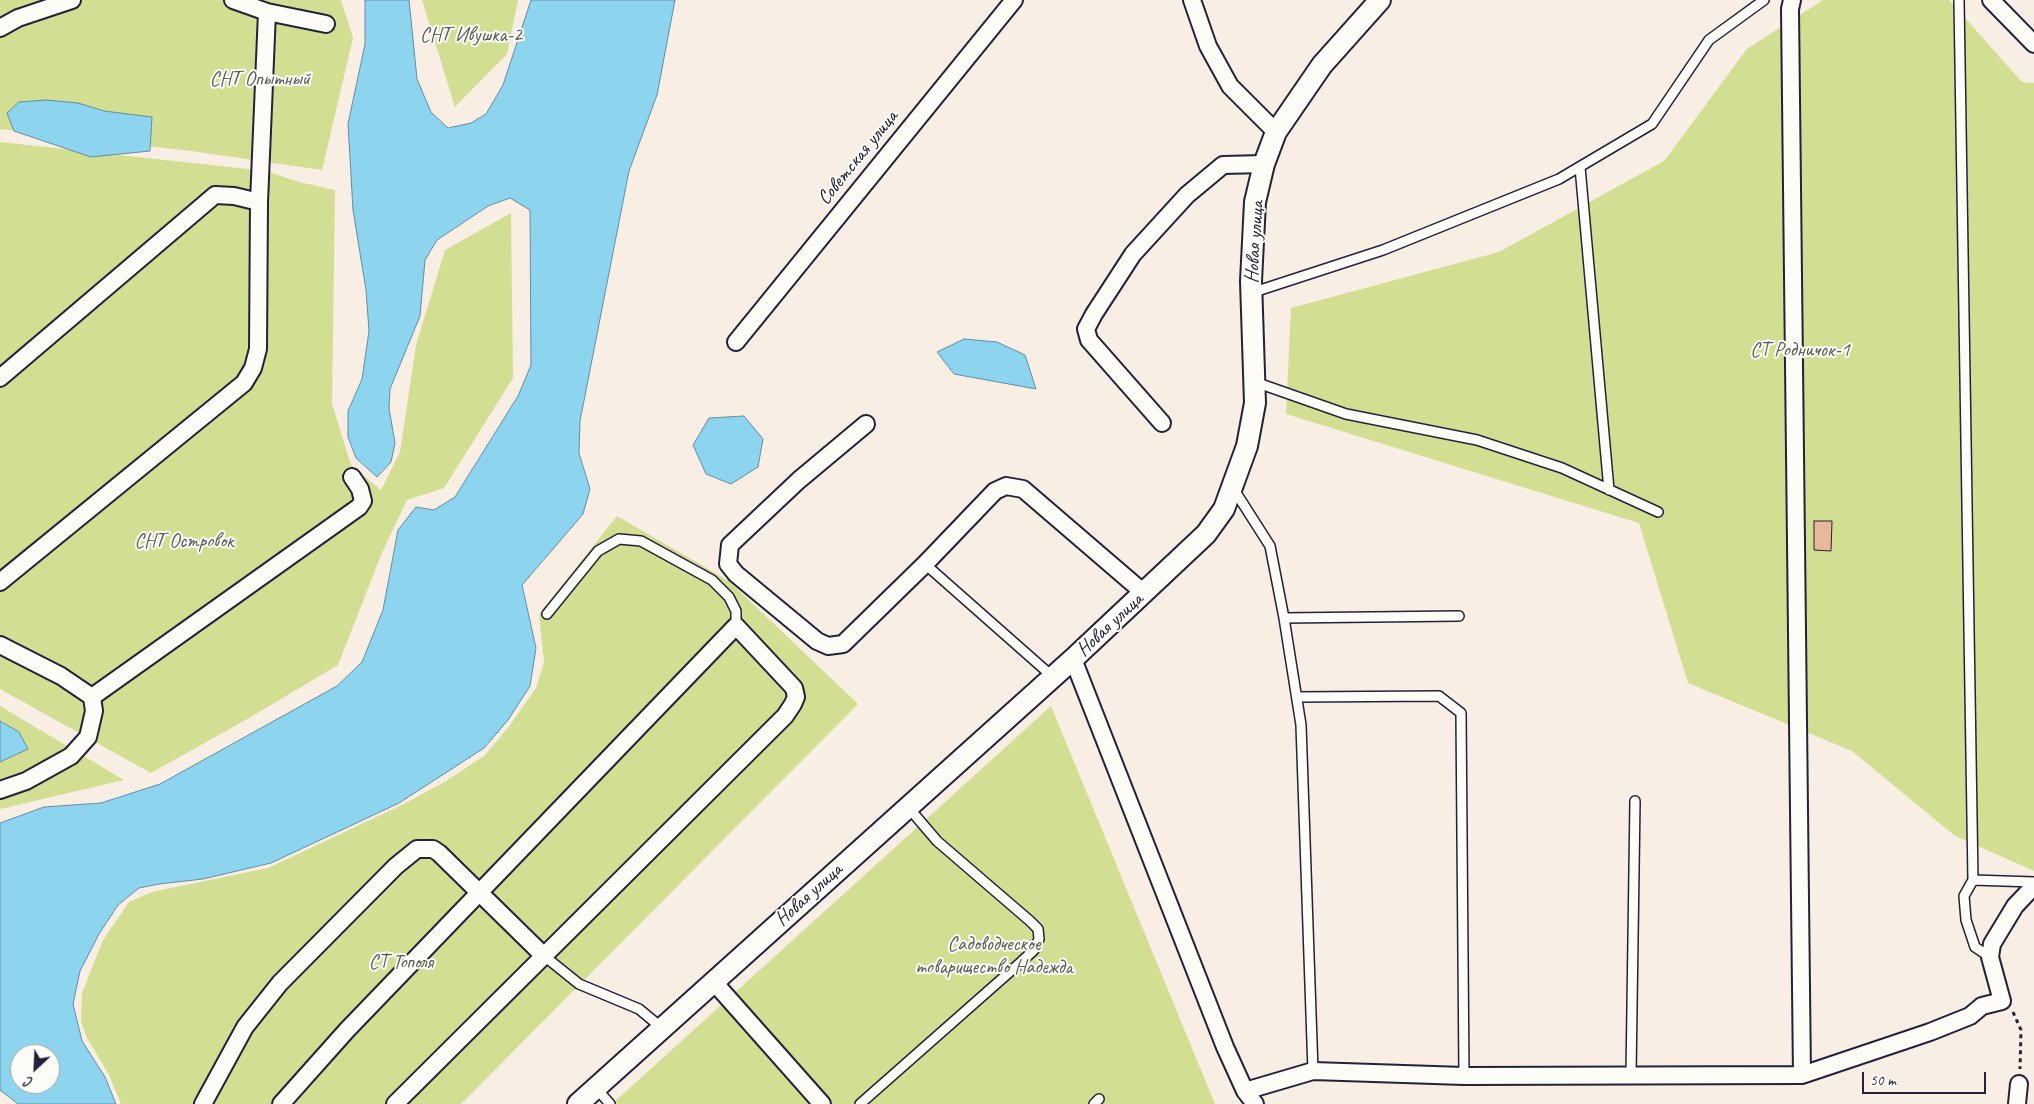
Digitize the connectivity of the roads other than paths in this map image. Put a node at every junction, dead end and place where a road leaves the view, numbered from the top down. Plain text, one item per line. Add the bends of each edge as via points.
1 (72, 0) edge
2 (233, 0) edge
3 (1014, 0) edge
4 (1192, 0) edge
5 (1380, 0) edge
6 (1764, 0) edge
7 (1792, 0) edge
8 (1959, 0) edge
9 (1991, 0) edge
10 (267, 12) junction
11 (326, 24) dead end
12 (0, 28) edge
13 (2034, 44) edge
14 (1276, 132) junction
15 (1264, 164) junction
16 (1580, 167) junction
17 (259, 202) junction
18 (1252, 293) junction
19 (736, 342) dead end
20 (0, 378) edge
21 (1255, 382) junction
22 (1162, 423) dead end
23 (866, 424) dead end
24 (352, 477) dead end
25 (1232, 487) junction
26 (1609, 490) junction
27 (1658, 512) dead end
28 (925, 564) junction
29 (0, 582) edge
30 (1144, 593) junction
31 (547, 614) dead end
32 (1459, 616) dead end
33 (1284, 618) junction
34 (736, 626) junction
35 (0, 645) edge
36 (1073, 659) junction
37 (1053, 677) junction
38 (92, 697) junction
39 (1297, 697) junction
40 (0, 790) edge
41 (1635, 801) dead end
42 (908, 806) junction
43 (1973, 880) junction
44 (2034, 882) edge
45 (2034, 886) edge
46 (479, 891) junction
47 (543, 955) junction
48 (1990, 957) junction
49 (713, 981) junction
50 (662, 1028) junction
51 (1313, 1071) junction
52 (1631, 1075) junction
53 (1802, 1075) junction
54 (1464, 1076) junction
55 (2019, 1084) road end
56 (596, 1088) junction
57 (1250, 1098) edge
58 (202, 1104) edge
59 (281, 1104) edge
60 (395, 1104) edge
61 (578, 1104) edge
62 (610, 1104) edge
63 (822, 1104) edge
64 (860, 1104) edge
65 (2016, 1104) edge

1 - 12 street via 18,18
2 - 10 street
3 - 19 street, Советская улица
4 - 14 street via 1208,46 1230,86
5 - 14 street, Новая улица via 1322,65
6 - 16 lane via 1710,40 1652,124
7 - 53 street
8 - 43 lane
9 - 13 street
10 - 11 street
10 - 17 street
14 - 15 street, Новая улица
15 - 18 street, Новая улица via 1255,202
15 - 22 street via 1223,165 1187,194 1134,254 1086,329 1089,340
16 - 18 lane via 1560,179 1384,250
16 - 26 lane
17 - 20 street via 215,195
17 - 29 street via 258,349 253,368 244,383
18 - 21 street, Новая улица
21 - 25 street, Новая улица via 1255,403 1247,446
21 - 26 lane via 1346,414 1477,440 1562,468
23 - 28 street via 799,480 730,545 728,564 818,641 835,646 843,644
24 - 38 street via 363,501 359,507
25 - 30 street, Новая улица via 1224,509 1206,534
25 - 33 lane via 1270,546
26 - 27 lane
28 - 30 street via 995,491 1006,486 1015,487 1023,489
28 - 37 lane
30 - 36 street, Новая улица
31 - 34 lane via 598,551 619,539 641,541 712,580 729,597 736,611
32 - 33 lane
33 - 39 lane
34 - 46 street
34 - 47 street via 794,688 796,697 793,704 785,716
35 - 38 street via 61,676
36 - 37 street, Новая улица
36 - 57 street via 1225,1047
37 - 42 street, Новая улица
38 - 40 street via 94,711 83,745 58,764
39 - 51 lane via 1301,725
39 - 54 lane via 1439,696 1461,713
41 - 52 lane
42 - 49 street, Новая улица
42 - 64 lane via 937,841 1038,929 1039,939 1034,950 1021,962
43 - 44 lane
43 - 48 lane via 1964,896 1966,920 1974,947
45 - 48 street via 2002,924 1992,944
46 - 47 street
46 - 58 street via 433,849 417,848 409,854 304,957 261,1006 230,1051
46 - 59 street
47 - 50 lane via 579,984 639,1009
47 - 60 street
48 - 53 street via 2002,1001 1982,1006 1970,1016 1930,1032
49 - 50 street, Новая улица
49 - 63 street
50 - 56 street, Новая улица
51 - 54 street
51 - 57 street
52 - 53 street
52 - 54 street
55 - 65 street
56 - 61 street, Новая улица
56 - 62 lane

